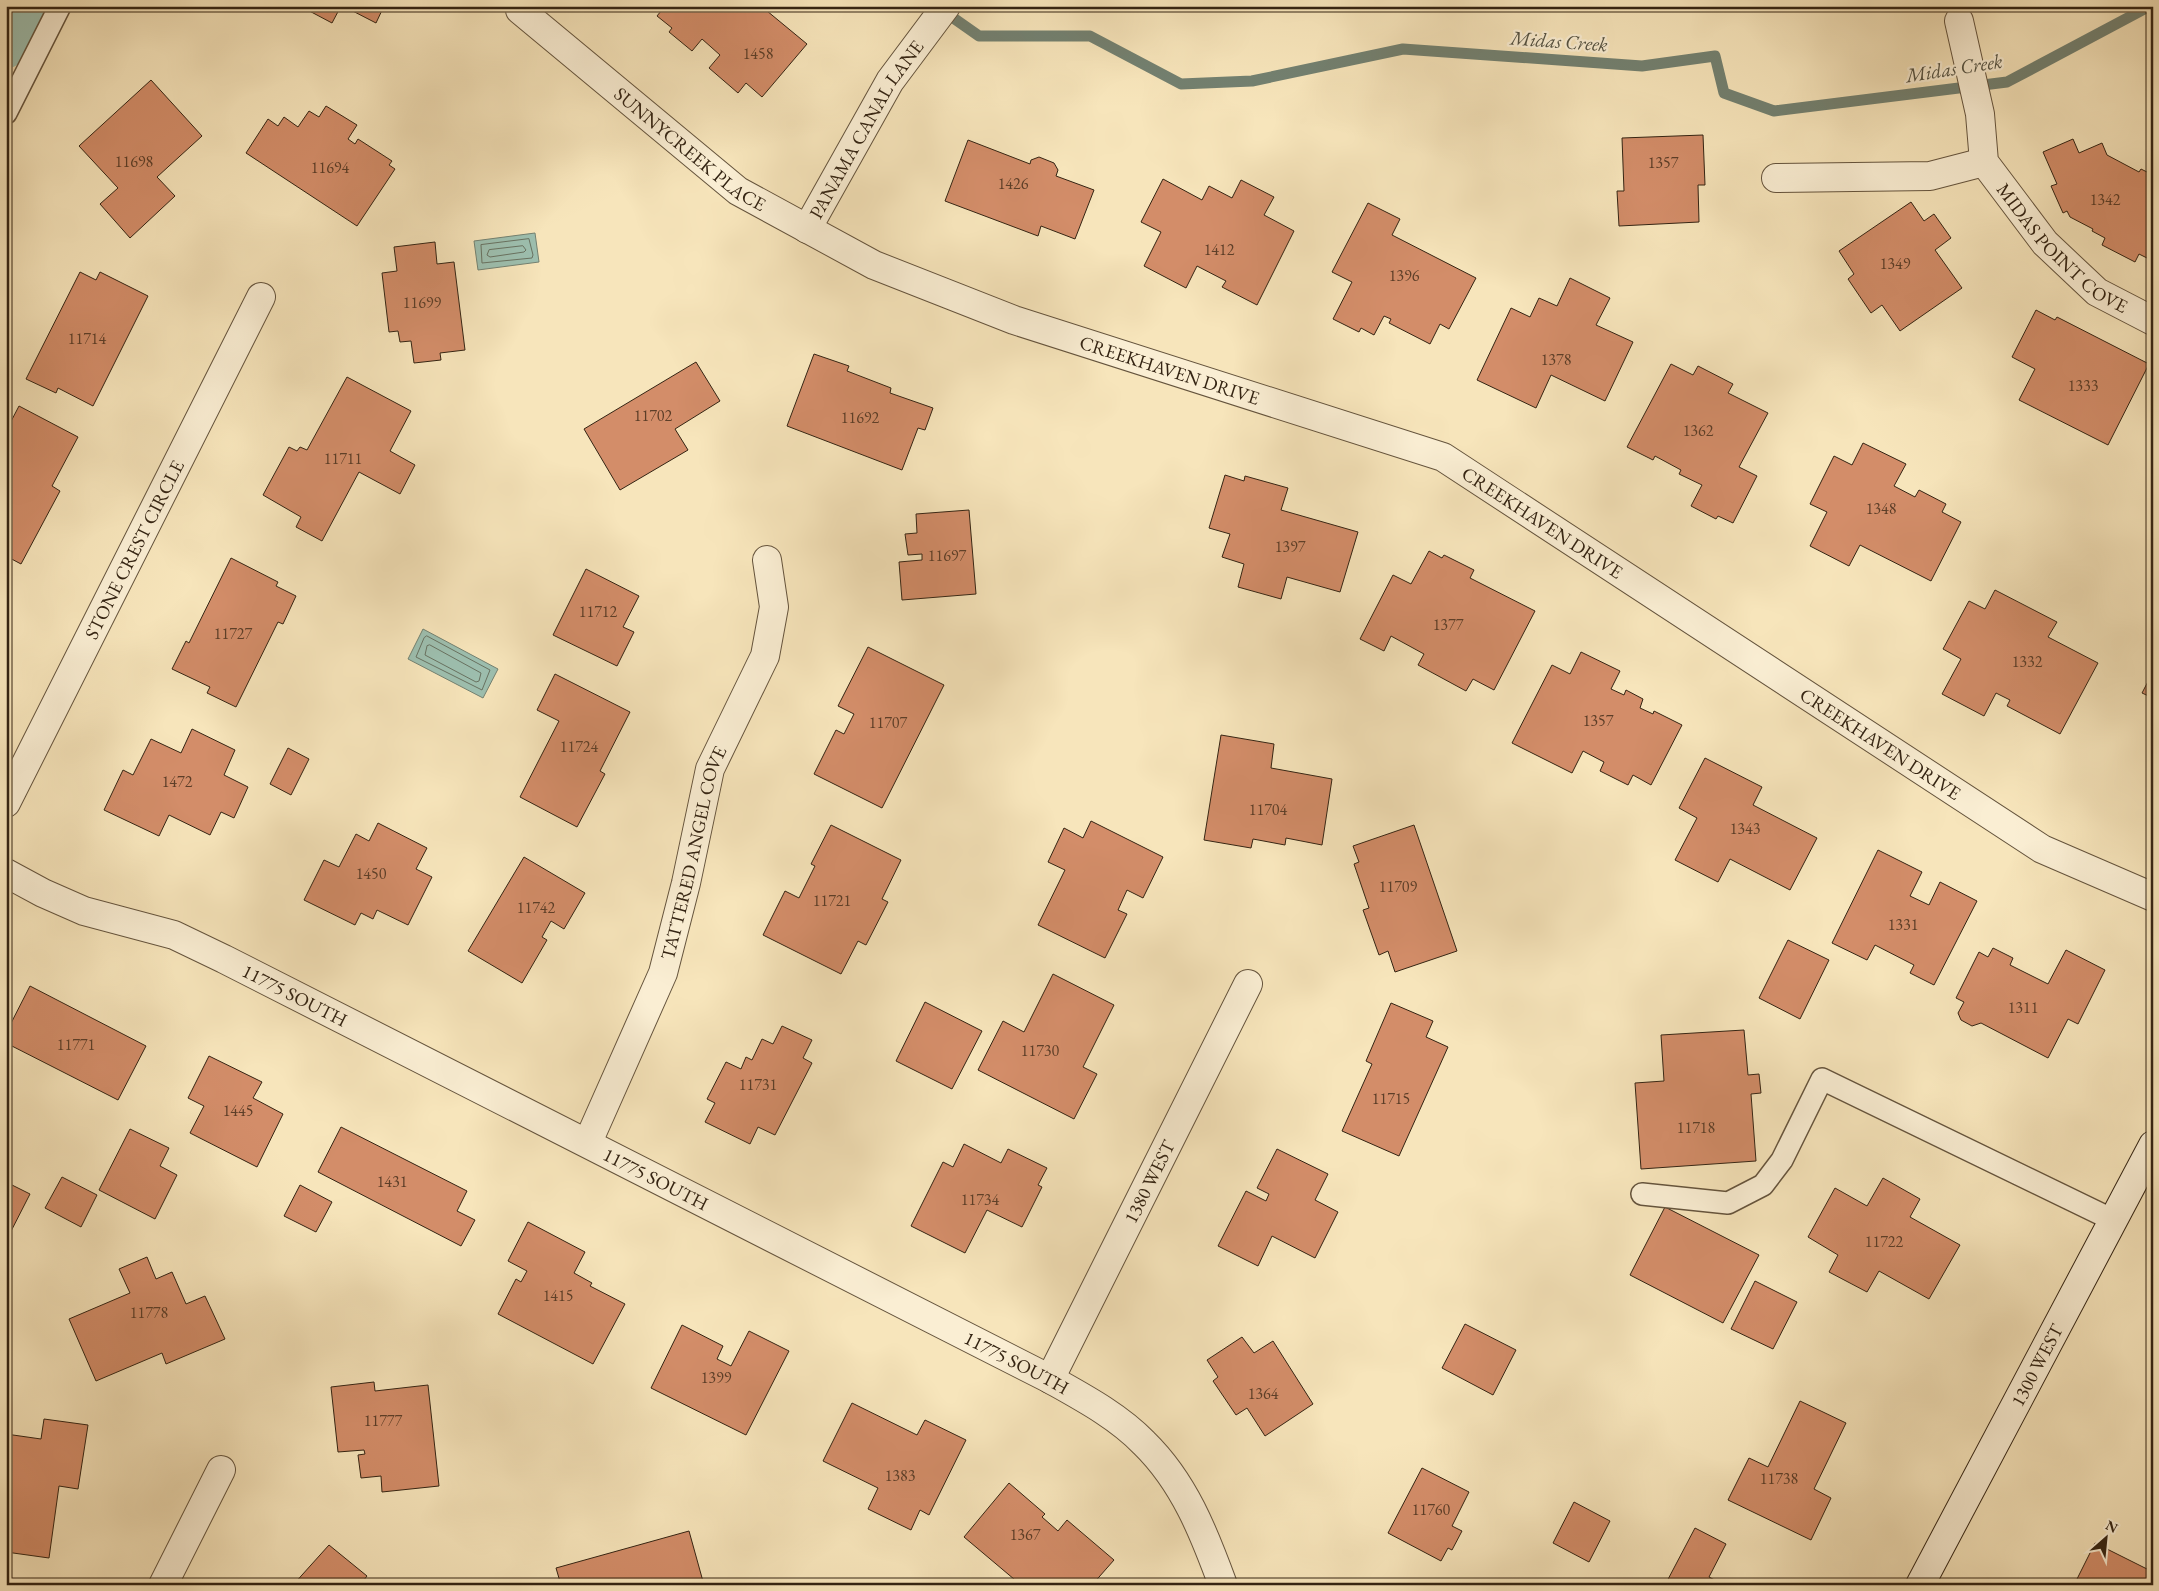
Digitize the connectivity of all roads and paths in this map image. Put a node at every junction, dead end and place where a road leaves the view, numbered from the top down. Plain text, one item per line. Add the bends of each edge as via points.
1 (60, 6) edge
2 (946, 6) edge
3 (520, 10) dead end
4 (1959, 21) dead end
5 (6, 113) edge
6 (1984, 162) junction
7 (1776, 178) dead end
8 (807, 229) junction
9 (874, 265) joint
10 (261, 297) dead end
11 (2153, 321) edge
12 (767, 560) dead end
13 (6, 803) edge
14 (6, 874) edge
15 (2153, 897) edge
16 (1248, 984) dead end
17 (588, 1142) junction
18 (2153, 1146) edge
19 (1642, 1194) dead end
20 (2113, 1220) junction
21 (1050, 1378) junction
22 (221, 1470) dead end
23 (163, 1585) edge
24 (1223, 1585) edge
25 (1920, 1585) edge

1 - 5 lane
2 - 8 street, PANAMA CANAL LANE via 890,81
3 - 8 street, SUNNYCREEK PLACE via 738,192
4 - 6 street, MIDAS POINT COVE via 1980,114
6 - 7 street, MIDAS POINT COVE via 1930,176
6 - 11 street, MIDAS POINT COVE via 2051,249 2097,292
8 - 9 street, SUNNYCREEK PLACE
9 - 15 street, CREEKHAVEN DRIVE via 1014,320 1443,457 2042,849
10 - 13 street, STONE CREST CIRCLE
12 - 17 street, TATTERED ANGEL COVE via 774,607 765,656 710,769 663,973
14 - 17 street, 11775 SOUTH via 84,911 174,935
16 - 21 street, 1380 WEST
17 - 21 street, 11775 SOUTH
18 - 20 street, 1300 WEST
19 - 20 lane via 1728,1203 1763,1185 1782,1160 1822,1079
20 - 25 street, 1300 WEST
21 - 24 street, 11775 SOUTH via 1104,1410 1144,1442 1177,1484 1198,1521
22 - 23 street

